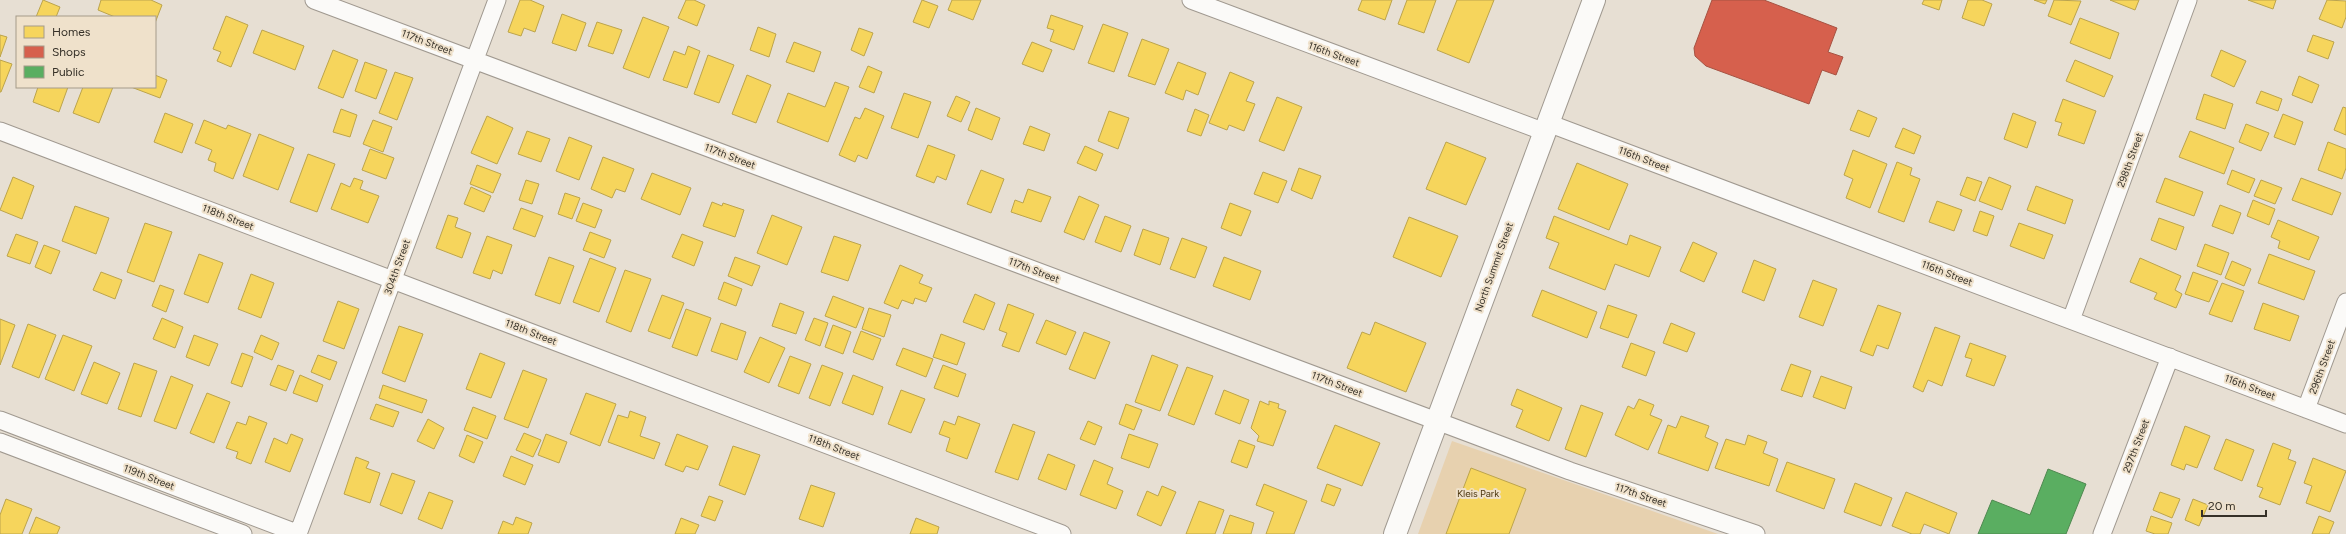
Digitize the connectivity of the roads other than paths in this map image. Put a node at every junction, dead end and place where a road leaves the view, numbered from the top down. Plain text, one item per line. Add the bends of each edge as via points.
1 (314, 0) edge
2 (496, 0) edge
3 (1191, 0) edge
4 (1594, 0) edge
5 (2188, 0) edge
6 (474, 60) junction
7 (1546, 128) junction
8 (0, 131) edge
9 (392, 280) junction
10 (2346, 302) edge
11 (2071, 320) junction
12 (2170, 357) junction
13 (2306, 409) junction
14 (0, 420) edge
15 (1437, 421) junction
16 (2346, 424) edge
17 (0, 442) edge
18 (243, 534) edge
19 (298, 534) edge
20 (1062, 534) edge
21 (1394, 534) edge
22 (1756, 534) edge
23 (2102, 534) edge

1 - 6 street, 117th Street
2 - 6 street, 304th Street
3 - 7 street, 116th Street
4 - 7 main road, North Summit Street
5 - 11 street, 298th Street
6 - 9 street, 304th Street
6 - 15 street, 117th Street
7 - 11 street, 116th Street
7 - 15 main road, North Summit Street
8 - 9 street, 118th Street
9 - 19 street, 304th Street
9 - 20 street, 118th Street
10 - 13 street, 296th Street
11 - 12 street, 116th Street
12 - 13 street, 116th Street
12 - 23 street, 297th Street
13 - 16 street, 116th Street
14 - 19 street, 119th Street
15 - 21 main road, North Summit Street
15 - 22 street, 117th Street via 1570,471
17 - 18 street, 119th Street

